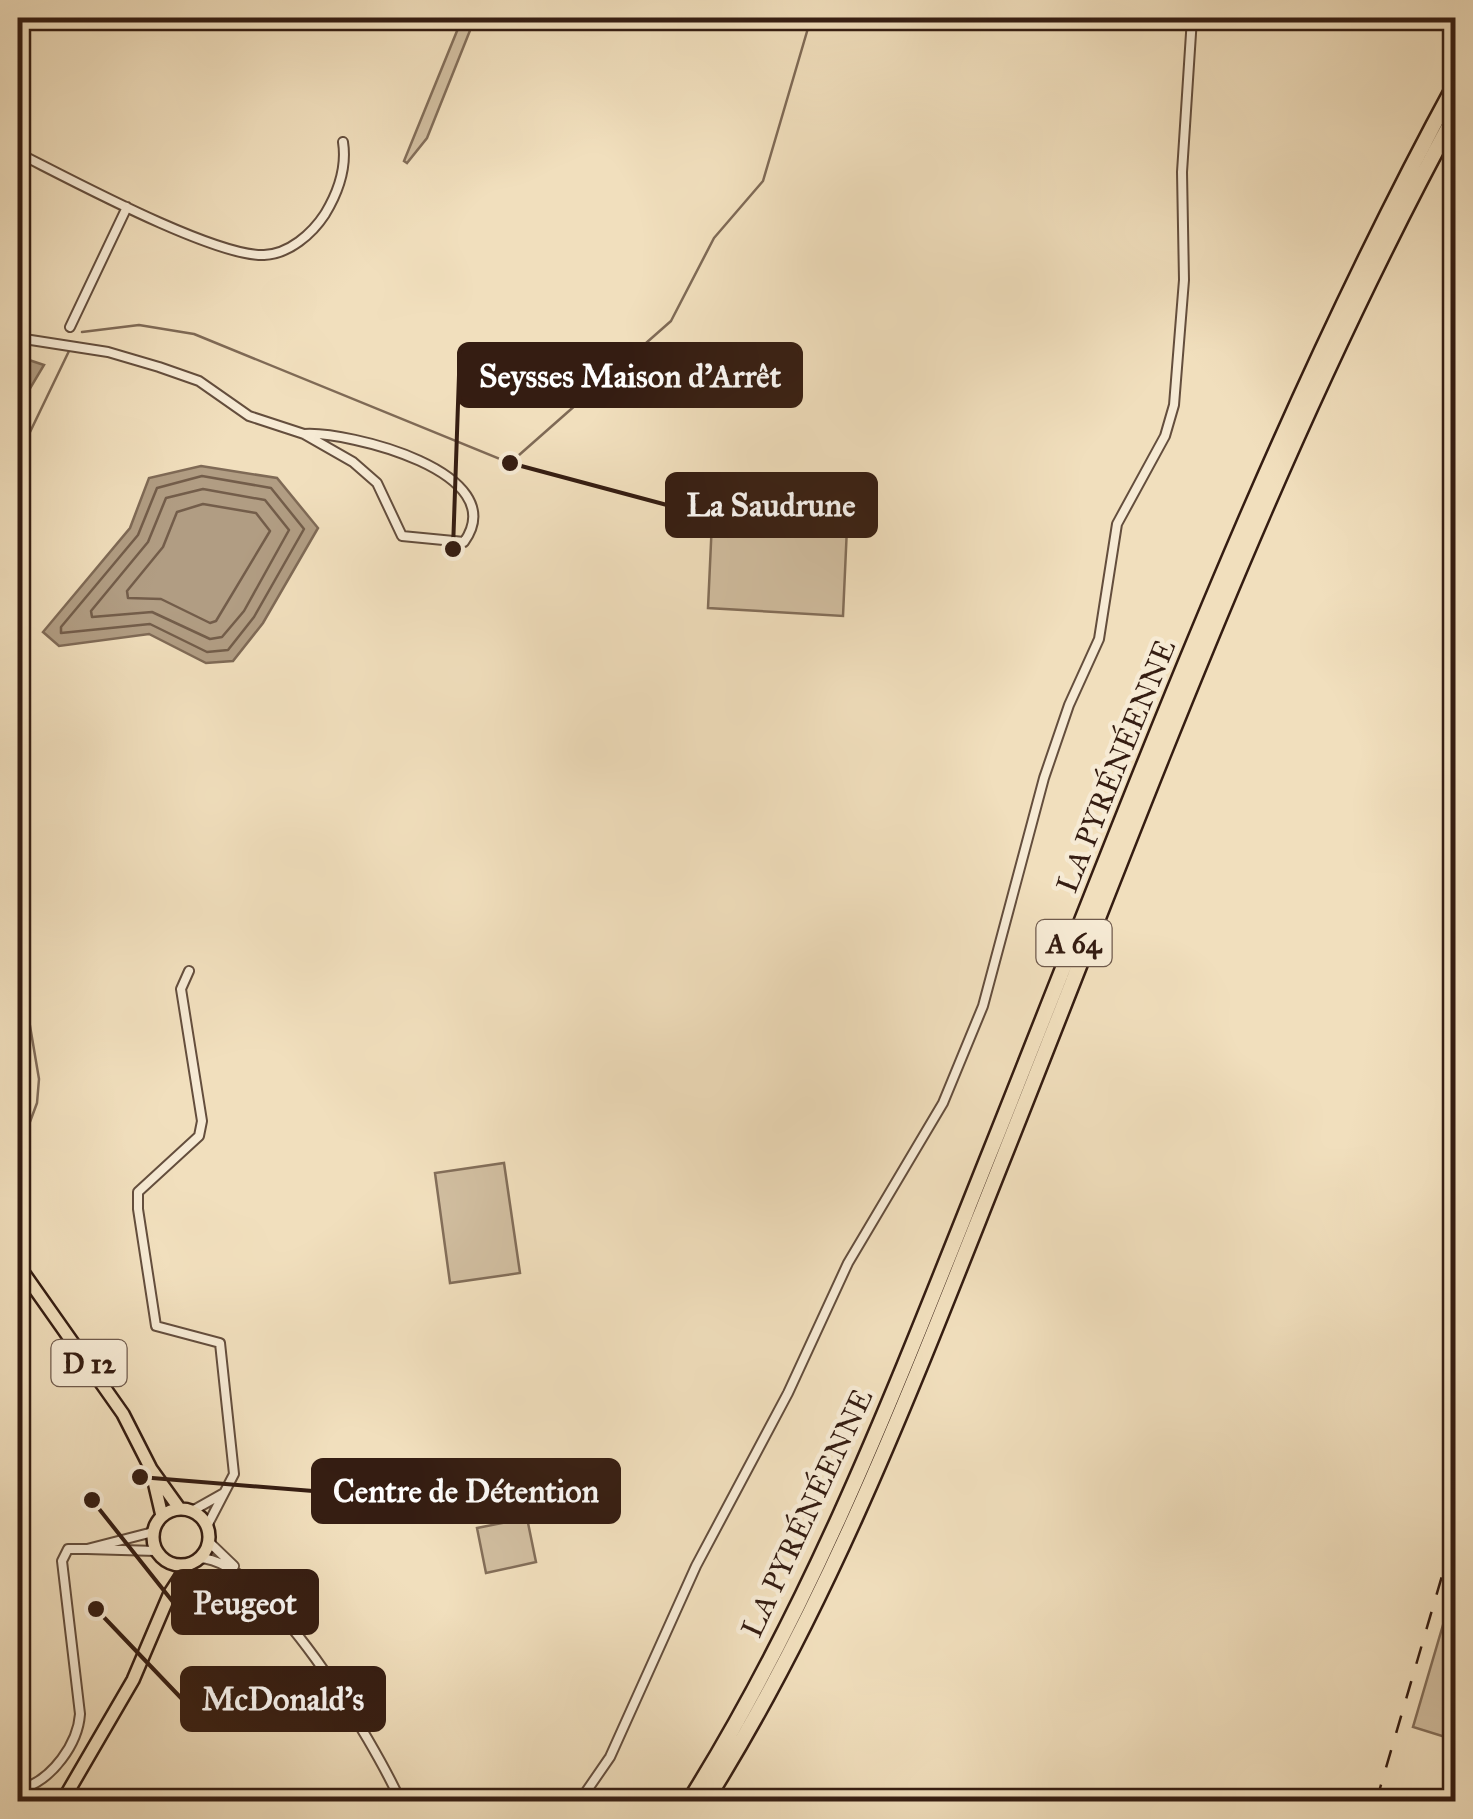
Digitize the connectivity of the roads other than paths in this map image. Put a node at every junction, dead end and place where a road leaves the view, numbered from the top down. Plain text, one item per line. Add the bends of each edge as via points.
1 (1192, 18) edge
2 (1456, 83) edge
3 (1456, 113) edge
4 (343, 142) dead end
5 (18, 153) edge
6 (127, 207) junction
7 (70, 327) dead end
8 (18, 338) edge
9 (304, 434) junction
10 (189, 970) dead end
11 (18, 1264) edge
12 (150, 1469) junction
13 (224, 1493) junction
14 (186, 1510) junction
15 (162, 1516) junction
16 (208, 1526) junction
17 (153, 1532) junction
18 (209, 1542) junction
19 (87, 1549) junction
20 (160, 1555) junction
21 (194, 1561) junction
22 (237, 1570) junction
23 (170, 1593) junction
24 (24, 1788) dead end
25 (62, 1802) edge
26 (401, 1802) edge
27 (579, 1802) edge
28 (689, 1802) edge
29 (706, 1802) edge

1 - 27 street via 1182,172 1184,280 1172,417 1117,524 1099,639 1044,778 983,1006 942,1103 848,1264 696,1566 610,1758
2 - 28 highway, LA PYRÉNÉENNE / A 64 via 1355,274 1248,514 857,1479 764,1672
3 - 29 highway, LA PYRÉNÉENNE / A 64 via 1348,322 1261,518 865,1495 768,1694
4 - 6 street via 346,164 333,200 308,235 285,250 237,252
5 - 6 street
6 - 7 street
8 - 9 street via 159,366 199,381 249,416
9 - 9 street via 376,484 402,536 453,544 469,535 469,503 434,468 356,437
10 - 13 street via 181,988 199,1136 138,1192 138,1208 156,1326 220,1342 234,1461
11 - 12 main road, D 12 via 123,1414
12 - 14 main road, D 12
12 - 15 main road, D 12
13 - 14 street
13 - 16 street
14 - 15 main road
14 - 16 main road
15 - 17 main road
16 - 18 main road
17 - 19 street
17 - 20 main road
18 - 21 main road
18 - 22 street
19 - 20 street
19 - 24 street via 68,1549 62,1561 80,1721 52,1772
20 - 21 main road
20 - 23 main road
21 - 22 street via 217,1559
21 - 23 main road
22 - 26 street via 267,1596 340,1697
23 - 25 main road via 133,1680

